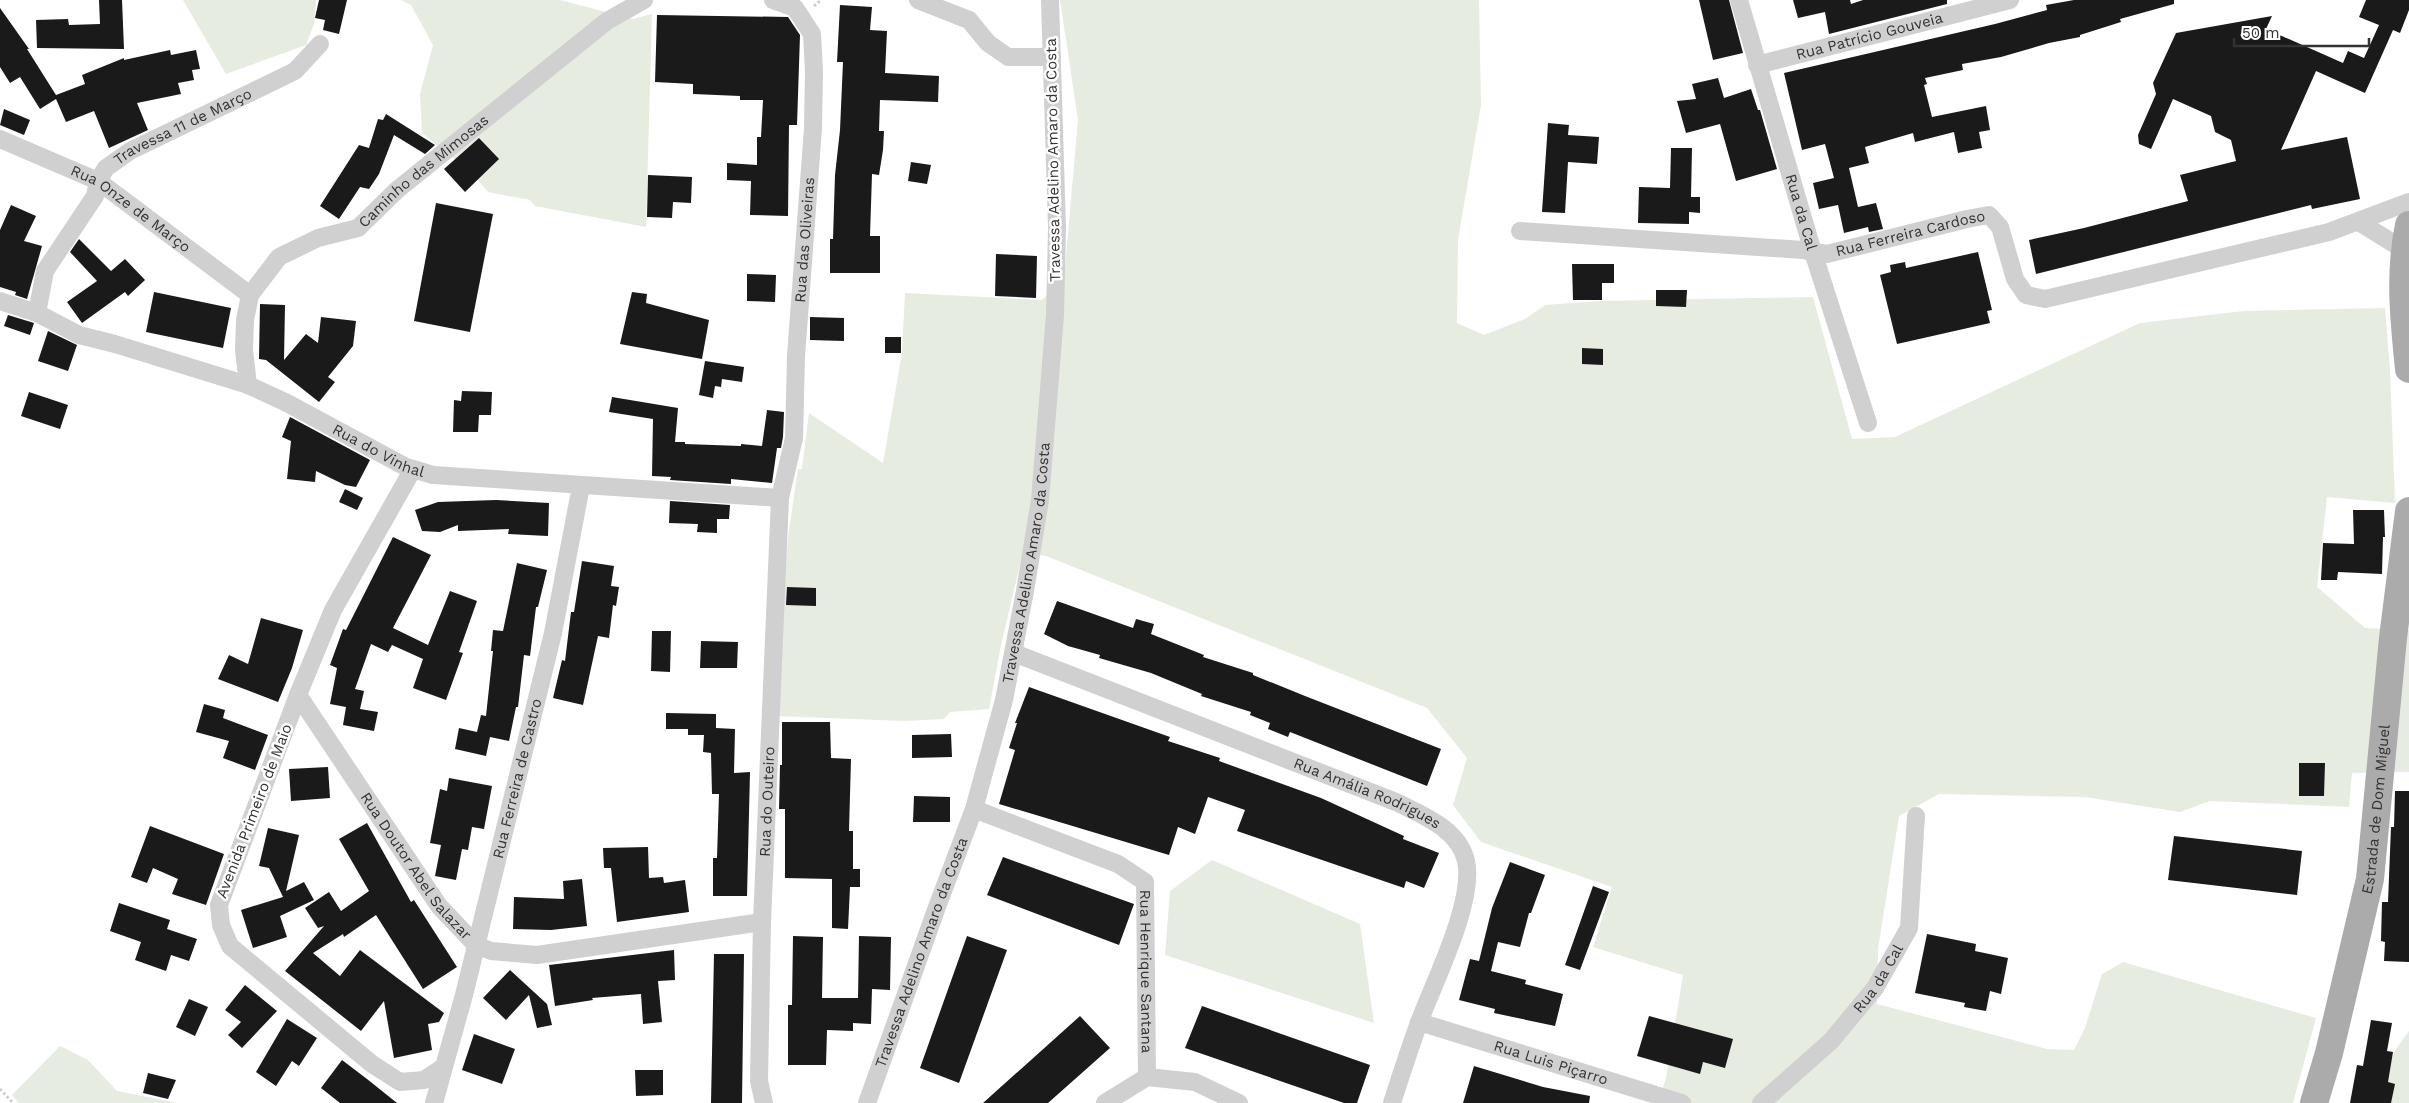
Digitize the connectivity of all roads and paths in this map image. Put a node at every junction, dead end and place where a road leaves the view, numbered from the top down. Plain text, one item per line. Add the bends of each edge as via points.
1 (644, 0) edge
2 (773, 0) edge
3 (918, 0) edge
4 (1050, 0) edge
5 (1739, 0) edge
6 (2010, 0) edge
7 (320, 44) dead end
8 (1052, 57) junction
9 (1757, 65) junction
10 (0, 139) edge
11 (98, 181) junction
12 (2409, 202) edge
13 (2359, 222) junction
14 (1520, 231) dead end
15 (2407, 242) edge
16 (1813, 252) junction
17 (250, 295) junction
18 (0, 302) edge
19 (37, 313) junction
20 (2409, 369) edge
21 (248, 385) junction
22 (1868, 423) dead end
23 (413, 469) junction
24 (581, 486) junction
25 (780, 498) junction
26 (2409, 510) edge
27 (1014, 653) junction
28 (298, 694) junction
29 (974, 809) junction
30 (1916, 816) dead end
31 (762, 922) junction
32 (476, 945) junction
33 (1420, 1022) junction
34 (442, 1068) junction
35 (1147, 1077) junction
36 (0, 1089) edge
37 (13, 1103) edge
38 (434, 1103) edge
39 (764, 1103) edge
40 (867, 1103) edge
41 (1105, 1103) edge
42 (1240, 1103) edge
43 (1392, 1103) edge
44 (1682, 1103) edge
45 (1761, 1103) edge
46 (2314, 1103) edge

1 - 17 street, Caminho das Mimosas via 606,21 397,190 358,228 318,238 279,257
2 - 25 street, Rua das Oliveiras via 795,8 812,34 814,72 794,438
3 - 8 street via 968,20 988,43 1008,57
4 - 8 street, Travessa Adelino Amaro da Costa
5 - 9 street, Rua da Cal
6 - 9 street, Rua Patrício Gouveia
7 - 11 street, Travessa 11 de Março via 295,71 130,151 106,168
8 - 27 street, Travessa Adelino Amaro da Costa via 1058,228 1054,315 1040,500
9 - 16 street, Rua da Cal
10 - 11 street, Rua Onze de Março
11 - 17 street, Rua Onze de Março
11 - 19 street, Travessa 11 de Março via 95,196 45,272
12 - 13 street, Rua Ferreira Cardoso
13 - 15 street
13 - 16 street, Rua Ferreira Cardoso via 2329,232 2046,299 2026,295 2016,279 2000,227 1989,215 1827,254
14 - 16 street, Rua Ferreira Cardoso
15 - 20 main road via 2402,291
16 - 22 street, Rua da Cal
17 - 21 street, Caminho das Mimosas via 244,350
18 - 19 street, Rua do Vinhal
19 - 21 street, Rua do Vinhal via 79,335
21 - 23 street, Rua do Vinhal
23 - 24 street, Rua do Vinhal via 433,475
23 - 28 street, Avenida Primeiro de Maio via 333,610
24 - 25 street, Rua do Vinhal
24 - 32 street, Rua Ferreira de Castro via 552,633
25 - 31 street, Rua do Outeiro
26 - 46 main road, Estrada de Dom Miguel via 2370,879
27 - 29 street, Travessa Adelino Amaro da Costa
27 - 33 street, Rua Amália Rodrigues via 1396,802 1437,822 1458,844 1466,861 1468,887 1463,910
28 - 32 street, Rua Doutor Abel Salazar via 439,906
28 - 34 street, Avenida Primeiro de Maio via 219,905 221,925 230,946 372,1064 400,1082 424,1080
29 - 35 street, Rua Henrique Santana via 1118,864 1145,882
29 - 40 street, Travessa Adelino Amaro da Costa via 936,906
30 - 45 street, Rua da Cal via 1909,928 1876,988 1837,1034
31 - 32 street, Rua Doutor Abel Salazar via 537,954 490,951
31 - 39 street, Rua do Outeiro via 760,1081
32 - 34 street, Rua Ferreira de Castro
33 - 43 street, Rua Amália Rodrigues
33 - 44 street, Rua Luis Piçarro
34 - 38 street, Rua Ferreira de Castro
35 - 41 street
35 - 42 street via 1196,1082
36 - 37 path

